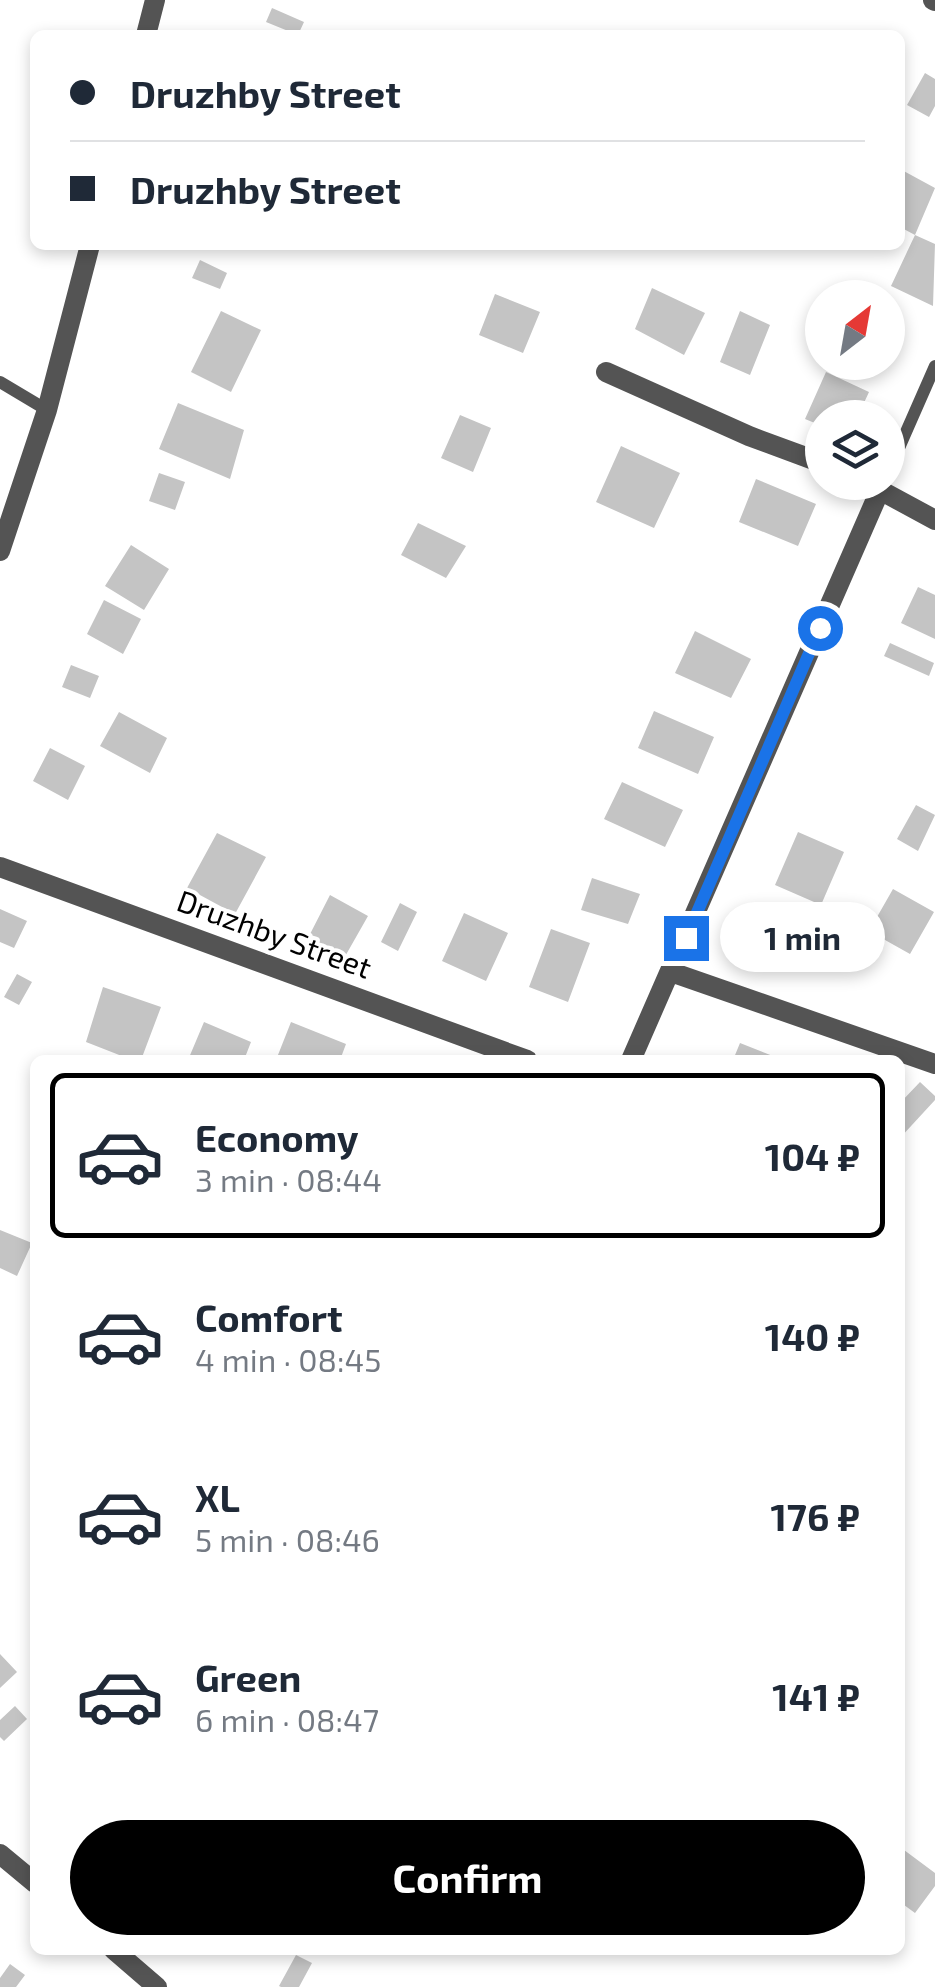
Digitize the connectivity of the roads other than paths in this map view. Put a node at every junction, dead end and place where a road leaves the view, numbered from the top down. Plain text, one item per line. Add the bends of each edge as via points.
1 (155, 0) edge
2 (147, 30) edge
3 (89, 250) edge
4 (935, 366) edge
5 (606, 372) dead end
6 (0, 382) edge
7 (47, 410) junction
8 (905, 428) edge
9 (805, 457) edge
10 (871, 500) edge
11 (905, 500) edge
12 (935, 520) edge
13 (0, 550) edge
14 (0, 867) edge
15 (671, 972) junction
16 (513, 1055) edge
17 (633, 1055) edge
18 (935, 1064) edge
19 (0, 1854) edge
20 (30, 1879) edge
21 (120, 1955) edge
22 (157, 1987) edge

1 - 2 street
3 - 7 street
4 - 8 lane
5 - 9 street
6 - 7 lane
7 - 13 street
10 - 15 street
11 - 12 street
14 - 16 street, Druzhby Street
15 - 17 street
15 - 18 street
19 - 20 street
21 - 22 street

